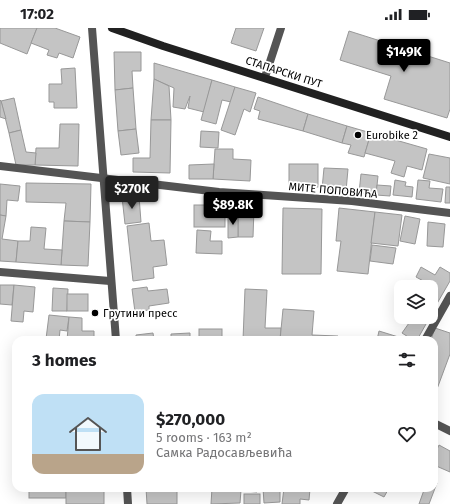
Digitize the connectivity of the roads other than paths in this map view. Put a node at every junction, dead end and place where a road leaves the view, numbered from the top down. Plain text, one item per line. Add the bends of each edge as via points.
1 (92, 28) edge
2 (112, 28) edge
3 (281, 28) edge
4 (265, 77) junction
5 (450, 136) edge
6 (0, 166) edge
7 (103, 177) junction
8 (450, 213) edge
9 (0, 272) edge
10 (110, 281) junction
11 (450, 296) edge
12 (116, 336) edge
13 (427, 336) edge
14 (438, 425) edge
15 (450, 431) edge
16 (127, 492) edge
17 (344, 492) edge
18 (128, 504) edge
19 (337, 504) edge

1 - 7 street
2 - 4 main road, СТАПАРСКИ ПУТ
3 - 4 street
4 - 5 main road, СТАПАРСКИ ПУТ
6 - 7 street, МИТЕ ПОПОВИЋА
7 - 8 street, МИТЕ ПОПОВИЋА via 219,192 352,201
7 - 10 street
9 - 10 street
10 - 12 street
11 - 13 street
14 - 15 street
16 - 18 street
17 - 19 street

